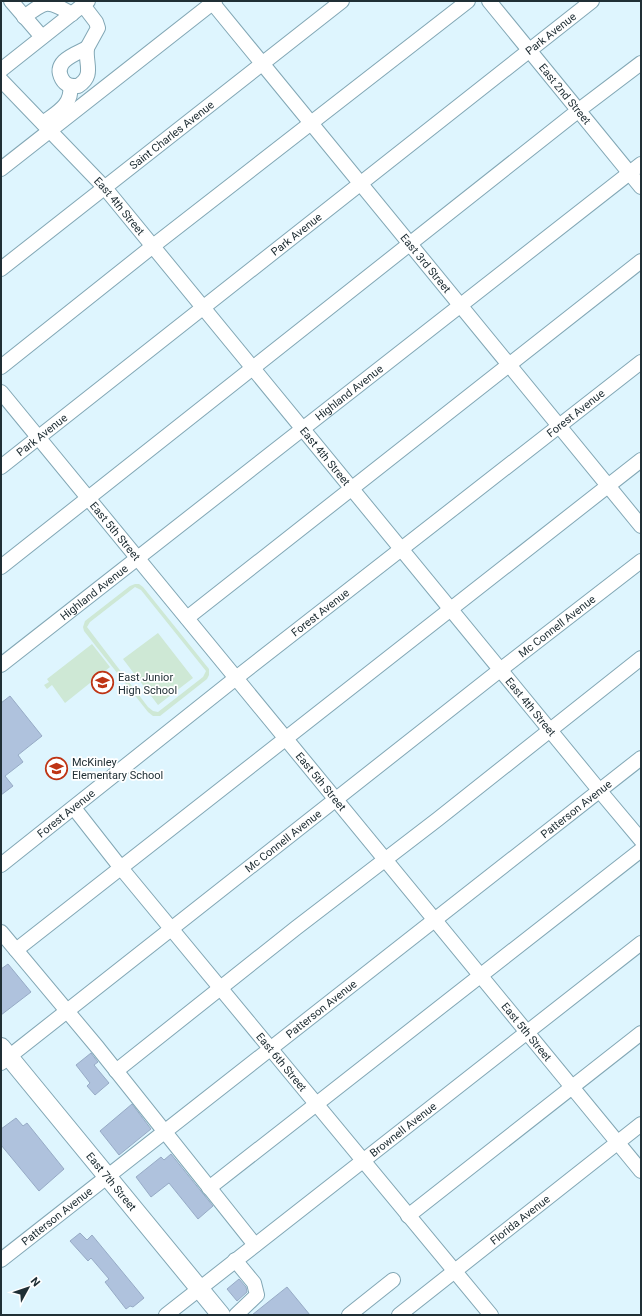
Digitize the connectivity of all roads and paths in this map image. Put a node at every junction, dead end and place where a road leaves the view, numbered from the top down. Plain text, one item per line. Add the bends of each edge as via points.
1 (3, 1) edge
2 (11, 1) edge
3 (342, 1) edge
4 (468, 1) edge
5 (489, 1) edge
6 (592, 1) edge
7 (213, 2) edge
8 (1, 3) edge
9 (81, 7) edge
10 (24, 17) junction
11 (42, 37) junction
12 (87, 48) junction
13 (530, 50) junction
14 (641, 63) edge
15 (262, 65) junction
16 (1, 70) edge
17 (1, 80) edge
18 (74, 86) junction
19 (89, 100) junction
20 (579, 110) junction
21 (311, 123) junction
22 (46, 127) junction
23 (641, 164) edge
24 (1, 169) edge
25 (630, 173) junction
26 (361, 183) junction
27 (641, 187) edge
28 (105, 188) junction
29 (410, 244) junction
30 (153, 246) junction
31 (641, 261) edge
32 (1, 269) edge
33 (460, 306) junction
34 (204, 308) junction
35 (641, 362) edge
36 (509, 365) junction
37 (1, 367) edge
38 (253, 368) junction
39 (1, 392) edge
40 (560, 426) junction
41 (303, 429) junction
42 (38, 438) junction
43 (641, 460) edge
44 (1, 467) edge
45 (608, 486) junction
46 (352, 489) junction
47 (88, 498) junction
48 (641, 526) edge
49 (402, 549) junction
50 (137, 558) junction
51 (641, 561) edge
52 (1, 567) edge
53 (451, 609) junction
54 (187, 618) junction
55 (641, 658) edge
56 (1, 665) edge
57 (500, 670) junction
58 (236, 678) junction
59 (550, 730) junction
60 (286, 738) junction
61 (641, 758) edge
62 (599, 790) junction
63 (336, 799) junction
64 (74, 808) junction
65 (641, 840) edge
66 (641, 850) edge
67 (384, 860) junction
68 (1, 865) edge
69 (121, 868) junction
70 (434, 920) junction
71 (172, 929) junction
72 (1, 932) edge
73 (641, 943) edge
74 (16, 950) junction
75 (480, 977) junction
76 (221, 989) junction
77 (67, 1011) junction
78 (527, 1034) junction
79 (641, 1034) edge
80 (271, 1048) junction
81 (4, 1056) edge
82 (116, 1071) junction
83 (572, 1088) junction
84 (317, 1105) junction
85 (641, 1124) edge
86 (164, 1132) junction
87 (618, 1143) junction
88 (362, 1160) junction
89 (641, 1171) edge
90 (108, 1177) junction
91 (209, 1188) junction
92 (408, 1216) junction
93 (255, 1245) junction
94 (1, 1260) edge
95 (235, 1260) junction
96 (454, 1271) junction
97 (393, 1280) dead end
98 (200, 1288) junction
99 (166, 1315) edge
100 (221, 1315) edge
101 (236, 1315) edge
102 (349, 1315) edge
103 (399, 1315) edge
104 (491, 1315) edge

1 - 8 street
2 - 10 street
3 - 15 street, Saint Charles Avenue
4 - 21 street
5 - 13 street, East 2nd Street
6 - 13 street, Park Avenue
7 - 15 street, East 3rd Street
7 - 19 street
9 - 10 street via 42,3
9 - 11 street
9 - 12 street via 96,22 98,28
10 - 11 street
11 - 16 street
12 - 18 street via 88,74 84,82
12 - 18 street via 71,55 61,66 62,79
13 - 20 street, East 2nd Street
13 - 26 street, Park Avenue
14 - 20 street
15 - 21 street, East 3rd Street
15 - 28 street, Saint Charles Avenue
17 - 22 street, East 4th Street
18 - 19 street
18 - 22 street via 69,101
19 - 22 street
20 - 25 street, East 2nd Street
20 - 29 street
21 - 26 street, East 3rd Street
21 - 30 street
22 - 24 street
22 - 28 street, East 4th Street
23 - 25 street, Highland Avenue
25 - 27 street, East 2nd Street
25 - 33 street, Highland Avenue
26 - 29 street, East 3rd Street
26 - 34 street, Park Avenue
28 - 30 street, East 4th Street
28 - 32 street, Saint Charles Avenue
29 - 33 street, East 3rd Street
29 - 38 street
30 - 34 street, East 4th Street
30 - 37 street
31 - 36 street
33 - 36 street, East 3rd Street
33 - 41 street, Highland Avenue
34 - 38 street, East 4th Street
34 - 42 street, Park Avenue
35 - 40 street, Forest Avenue
36 - 40 street, East 3rd Street
36 - 46 street
38 - 41 street, East 4th Street
38 - 47 street
39 - 42 street, East 5th Street
40 - 45 street, East 3rd Street
40 - 49 street, Forest Avenue
41 - 46 street, East 4th Street
41 - 50 street, Highland Avenue
42 - 44 street, Park Avenue
42 - 47 street, East 5th Street
43 - 45 street
45 - 48 street, East 3rd Street
45 - 53 street
46 - 49 street, East 4th Street
46 - 54 street
47 - 50 street, East 5th Street
47 - 52 street
49 - 53 street, East 4th Street
49 - 58 street, Forest Avenue
50 - 54 street, East 5th Street
50 - 56 street, Highland Avenue
51 - 57 street, Mc Connell Avenue
53 - 57 street, East 4th Street
53 - 60 street
54 - 58 street, East 5th Street
55 - 59 street
57 - 59 street, East 4th Street
57 - 63 street, Mc Connell Avenue
58 - 60 street, East 5th Street
58 - 64 street, Forest Avenue
59 - 62 street, East 4th Street
59 - 67 street
60 - 63 street, East 5th Street
60 - 69 street
61 - 62 street, Patterson Avenue
62 - 65 street, East 4th Street
62 - 70 street, Patterson Avenue
63 - 67 street, East 5th Street
63 - 71 street, Mc Connell Avenue
64 - 68 street, Forest Avenue
64 - 69 street, East 6th Street
66 - 75 street
67 - 70 street, East 5th Street
67 - 76 street
69 - 71 street, East 6th Street
69 - 74 street
70 - 75 street, East 5th Street
70 - 80 street, Patterson Avenue
71 - 76 street, East 6th Street
71 - 77 street, Mc Connell Avenue
72 - 74 street
73 - 78 street, Brownell Avenue
74 - 77 street
75 - 78 street, East 5th Street
75 - 84 street
76 - 80 street, East 6th Street
76 - 82 street
77 - 81 street, Mc Connell Avenue
77 - 82 street
78 - 83 street, East 5th Street
78 - 88 street, Brownell Avenue
79 - 83 street
80 - 84 street, East 6th Street
80 - 86 street, Patterson Avenue
81 - 90 main road, East 7th Street
82 - 86 street
83 - 87 street, East 5th Street
83 - 92 street
84 - 88 street, East 6th Street
84 - 91 street
85 - 87 street, Florida Avenue
86 - 90 street, Patterson Avenue
86 - 91 street
87 - 89 street, East 5th Street
87 - 96 street, Florida Avenue
88 - 92 street, East 6th Street
88 - 93 street, Brownell Avenue
90 - 94 street, Patterson Avenue
90 - 98 main road, East 7th Street
91 - 93 street
92 - 96 street, East 6th Street
93 - 95 street, Brownell Avenue
95 - 98 street, Brownell Avenue
95 - 101 street via 254,1283 257,1295
96 - 103 street, Florida Avenue
96 - 104 street, East 6th Street
97 - 102 street
98 - 99 street, Brownell Avenue
98 - 100 main road, East 7th Street

